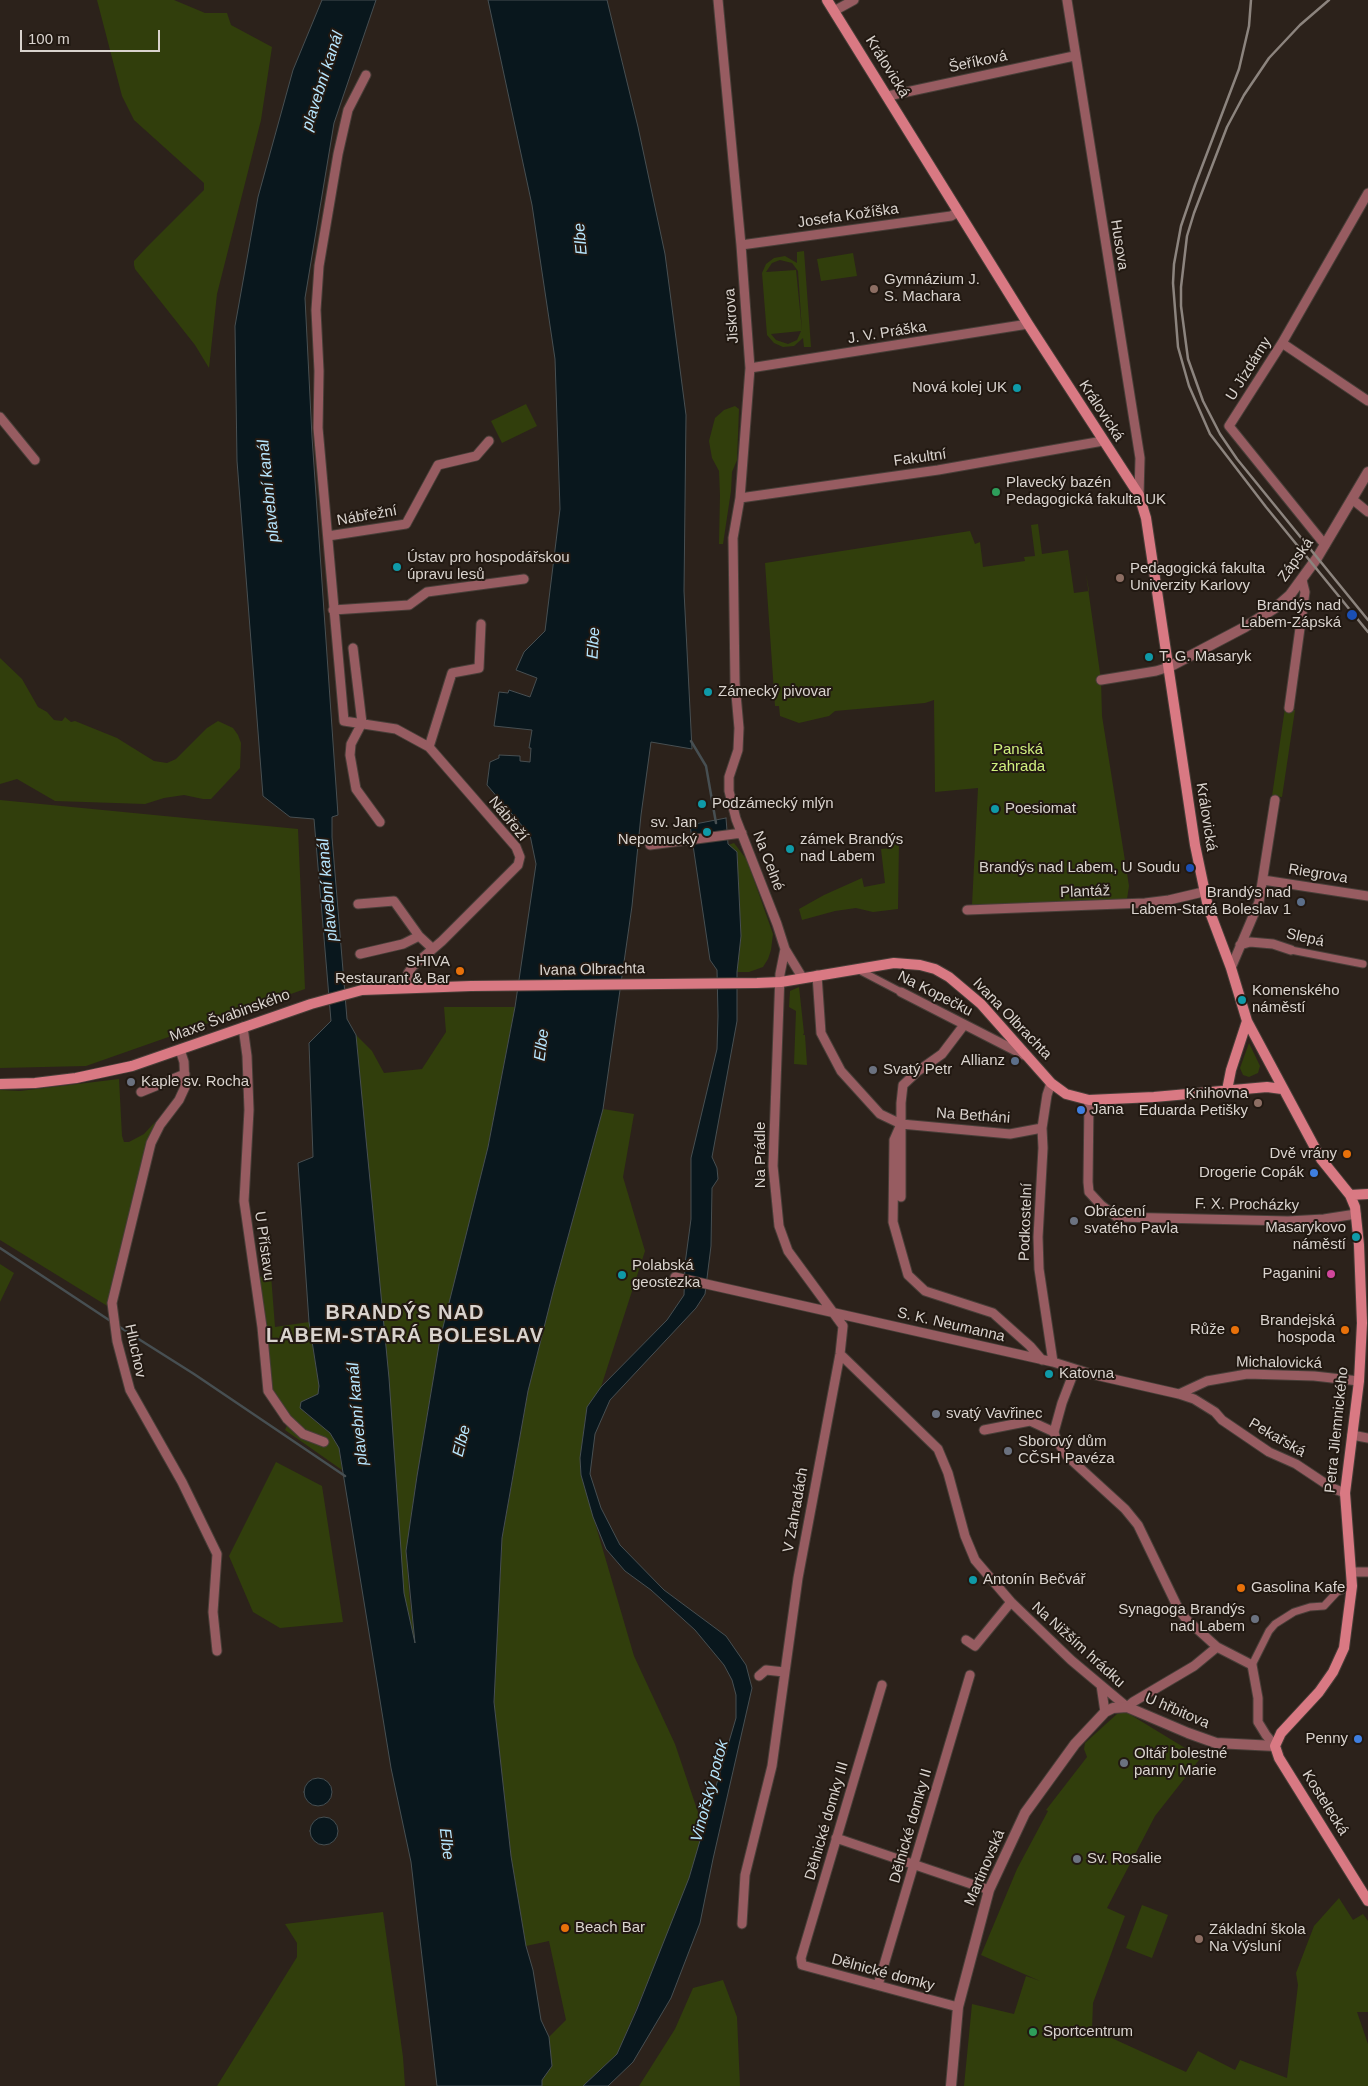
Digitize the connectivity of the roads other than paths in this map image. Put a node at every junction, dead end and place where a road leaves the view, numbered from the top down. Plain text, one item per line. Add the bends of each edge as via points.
1 (718, 0) edge
2 (828, 0) edge
3 (854, 0) edge
4 (1067, 0) edge
5 (834, 10) junction
6 (1074, 56) junction
7 (366, 75) dead end
8 (888, 96) junction
9 (1368, 193) edge
10 (1365, 204) edge
11 (958, 212) junction
12 (741, 245) junction
13 (1028, 324) junction
14 (1282, 342) junction
15 (750, 368) junction
16 (1368, 401) edge
17 (0, 417) edge
18 (489, 441) dead end
19 (1103, 441) junction
20 (35, 460) dead end
21 (1368, 472) edge
22 (1139, 495) junction
23 (740, 498) junction
24 (1352, 499) junction
25 (1368, 512) edge
26 (328, 536) junction
27 (1325, 545) junction
28 (524, 579) dead end
29 (1302, 580) junction
30 (333, 610) junction
31 (481, 624) dead end
32 (733, 631) joint
33 (353, 648) dead end
34 (1169, 667) junction
35 (1101, 680) dead end
36 (1289, 708) dead end
37 (362, 723) junction
38 (429, 747) junction
39 (1275, 800) dead end
40 (380, 822) dead end
41 (742, 834) junction
42 (650, 845) dead end
43 (1264, 880) junction
44 (1203, 892) junction
45 (1368, 896) edge
46 (358, 904) dead end
47 (967, 910) dead end
48 (419, 936) junction
49 (1240, 945) junction
50 (433, 949) junction
51 (785, 949) junction
52 (1291, 950) joint
53 (360, 954) dead end
54 (1363, 964) dead end
55 (1230, 968) junction
56 (857, 969) junction
57 (816, 975) junction
58 (802, 978) junction
59 (781, 982) junction
60 (471, 986) joint
61 (407, 988) junction
62 (901, 992) joint
63 (1247, 1021) junction
64 (964, 1025) junction
65 (243, 1027) junction
66 (180, 1050) junction
67 (1027, 1056) junction
68 (185, 1074) junction
69 (1051, 1083) junction
70 (0, 1084) edge
71 (1282, 1089) junction
72 (1227, 1090) junction
73 (140, 1092) dead end
74 (1089, 1100) junction
75 (901, 1124) junction
76 (1042, 1128) junction
77 (1368, 1194) edge
78 (1350, 1195) junction
79 (901, 1197) dead end
80 (1356, 1214) junction
81 (675, 1277) dead end
82 (834, 1312) junction
83 (1365, 1323) edge
84 (840, 1354) junction
85 (1042, 1360) junction
86 (1053, 1362) junction
87 (1075, 1369) junction
88 (1359, 1381) junction
89 (1179, 1394) junction
90 (984, 1430) dead end
91 (1054, 1432) junction
92 (1352, 1436) junction
93 (1368, 1438) edge
94 (324, 1442) dead end
95 (1345, 1493) junction
96 (1352, 1572) junction
97 (1368, 1572) edge
98 (1352, 1586) junction
99 (1011, 1602) junction
100 (966, 1640) dead end
101 (1217, 1647) junction
102 (218, 1651) dead end
103 (1252, 1665) junction
104 (784, 1672) junction
105 (970, 1675) dead end
106 (759, 1676) dead end
107 (882, 1685) dead end
108 (1101, 1685) junction
109 (1127, 1707) junction
110 (1105, 1712) junction
111 (1276, 1746) junction
112 (836, 1838) junction
113 (915, 1863) junction
114 (989, 1890) junction
115 (1368, 1901) edge
116 (742, 1924) dead end
117 (802, 1965) joint
118 (878, 1985) junction
119 (958, 2007) junction
120 (952, 2086) edge

1 - 12 street, Jiskrova
2 - 5 main road, Královická
3 - 5 street
4 - 6 street, Husova
5 - 8 main road, Královická
6 - 8 street, Šeříková
6 - 22 street, Husova via 1140,458
7 - 26 street, Nábřeží via 348,110 319,266 316,310 318,428
8 - 11 main road, Královická
9 - 10 street, U Jízdárny
10 - 14 street, U Jízdárny
11 - 12 street, Josefa Kožíška via 951,216
11 - 13 main road, Královická
12 - 15 street, Jiskrova
13 - 15 street, J. V. Práška
13 - 19 main road, Královická
14 - 16 street
14 - 27 street, U Jízdárny via 1229,426
15 - 23 street, Jiskrova
17 - 20 street
18 - 26 street, Nábřežní via 476,456 438,465 406,524
19 - 22 main road, Královická
19 - 23 street, Fakultní via 938,470
21 - 24 street, Zápská
22 - 34 main road, Královická via 1146,518
23 - 32 street, Jiskrova via 733,538
24 - 25 street
24 - 27 street, Zápská
26 - 30 street, Nábřeží
27 - 29 street, Zápská
28 - 30 street via 427,592 409,605
29 - 34 street, Zápská via 1275,608
29 - 36 street via 1305,592
30 - 37 street, Nábřeží via 344,721
31 - 38 street via 479,668 452,673
32 - 41 street, Na Celné via 739,734 729,792
33 - 37 street
34 - 35 street
34 - 44 main road, Královická
37 - 38 street, Nábřeží via 396,729
37 - 40 street via 351,744 350,754 356,789
38 - 50 street, Nábřeží via 516,847 520,857 518,865
39 - 43 street
41 - 42 street
41 - 51 street, Na Celné
43 - 45 street, Riegrova
43 - 49 street via 1259,902
44 - 47 street, Plantáž via 1146,903
44 - 55 main road, Královická
46 - 48 street via 394,901
48 - 50 street
48 - 53 street via 403,944
49 - 52 street, Slepá via 1250,942 1273,944
49 - 55 street
50 - 61 street, Nábřeží via 409,970
51 - 58 street, Na Celné
51 - 59 street, Na Prádle
52 - 54 street, Slepá
55 - 63 main road, Královická
56 - 57 main road, Ivana Olbrachta
56 - 62 street, Na Kopečku
56 - 67 main road, Ivana Olbrachta via 894,963 920,965 949,977 981,1004
57 - 58 main road, Ivana Olbrachta
57 - 75 street via 821,1033 842,1071 880,1114
58 - 59 main road, Ivana Olbrachta
59 - 60 main road, Ivana Olbrachta
59 - 82 street, Na Prádle via 773,1166 778,1226 788,1251
60 - 61 main road, Maxe Švabinského
61 - 65 main road, Maxe Švabinského via 355,991
62 - 64 street, Na Kopečku
63 - 71 main road, Královická
63 - 72 main road
64 - 67 street, Na Kopečku
64 - 75 street via 942,1054 903,1085
65 - 66 main road, Maxe Švabinského
65 - 94 street, U Přístavu via 250,1110 244,1201 268,1391 287,1419 303,1434
66 - 68 street, Hluchov
66 - 70 main road, Maxe Švabinského via 132,1066 76,1078
67 - 69 main road, Ivana Olbrachta
68 - 73 street
68 - 102 street, Hluchov via 185,1087 179,1100 160,1125 152,1143 112,1303 130,1390 182,1482 217,1554 213,1612
69 - 74 main road, Ivana Olbrachta via 1066,1094
69 - 76 street, Podkostelní
71 - 72 main road, Ivana Olbrachta
71 - 78 main road via 1321,1159
72 - 74 main road, Ivana Olbrachta
74 - 80 street, F. X. Procházky via 1089,1192 1117,1217 1288,1221
75 - 76 street, Na Betháni via 1010,1134
75 - 79 street
75 - 85 street via 894,1140 893,1222 908,1275 925,1291 993,1313
76 - 86 street, Podkostelní via 1039,1269
77 - 78 main road
78 - 80 main road
80 - 83 main road
81 - 82 street, S. K. Neumanna
82 - 84 street via 843,1326
82 - 85 street, S. K. Neumanna
83 - 88 main road, Petra Jilemnického via 1360,1334
84 - 99 street, Na Nižším hrádku via 938,1448 975,1560
84 - 104 street, V Zahradách via 798,1578
85 - 86 street, S. K. Neumanna
86 - 87 street, S. K. Neumanna
87 - 89 street, S. K. Neumanna
87 - 91 street
88 - 89 street, Michalovická via 1247,1374 1207,1381
88 - 92 main road, Petra Jilemnického
89 - 95 street, Pekařská via 1215,1412 1269,1452
90 - 91 street via 1030,1421
91 - 101 street via 1067,1456 1138,1525 1179,1610
92 - 93 street
92 - 95 main road, Petra Jilemnického
95 - 96 main road, Petra Jilemnického
96 - 97 street
96 - 98 main road, Petra Jilemnického
98 - 103 street via 1337,1592 1324,1606 1294,1612 1275,1624
98 - 111 main road, Petra Jilemnického via 1341,1656 1319,1692 1281,1733
99 - 100 street, Na Nižším hrádku via 975,1646
99 - 108 street, Na Nižším hrádku
101 - 103 street
101 - 109 street via 1194,1666
103 - 111 street via 1258,1698 1258,1722
104 - 106 street via 766,1670
104 - 116 street, V Zahradách via 772,1766 745,1875
105 - 113 street, Dělnické domky II
107 - 112 street, Dělnické domky III
108 - 109 street, Na Nižším hrádku
108 - 110 street
109 - 110 street
109 - 111 street, U hřbitova via 1216,1743
110 - 114 street, Martinovská via 1075,1744 1025,1813
111 - 115 main road, Kostelecká via 1279,1758
112 - 113 street
112 - 117 street, Dělnické domky III via 801,1958
113 - 114 street
113 - 118 street, Dělnické domky II
114 - 119 street, Martinovská
117 - 118 street, Dělnické domky
118 - 119 street, Dělnické domky
119 - 120 street, Martinovská

